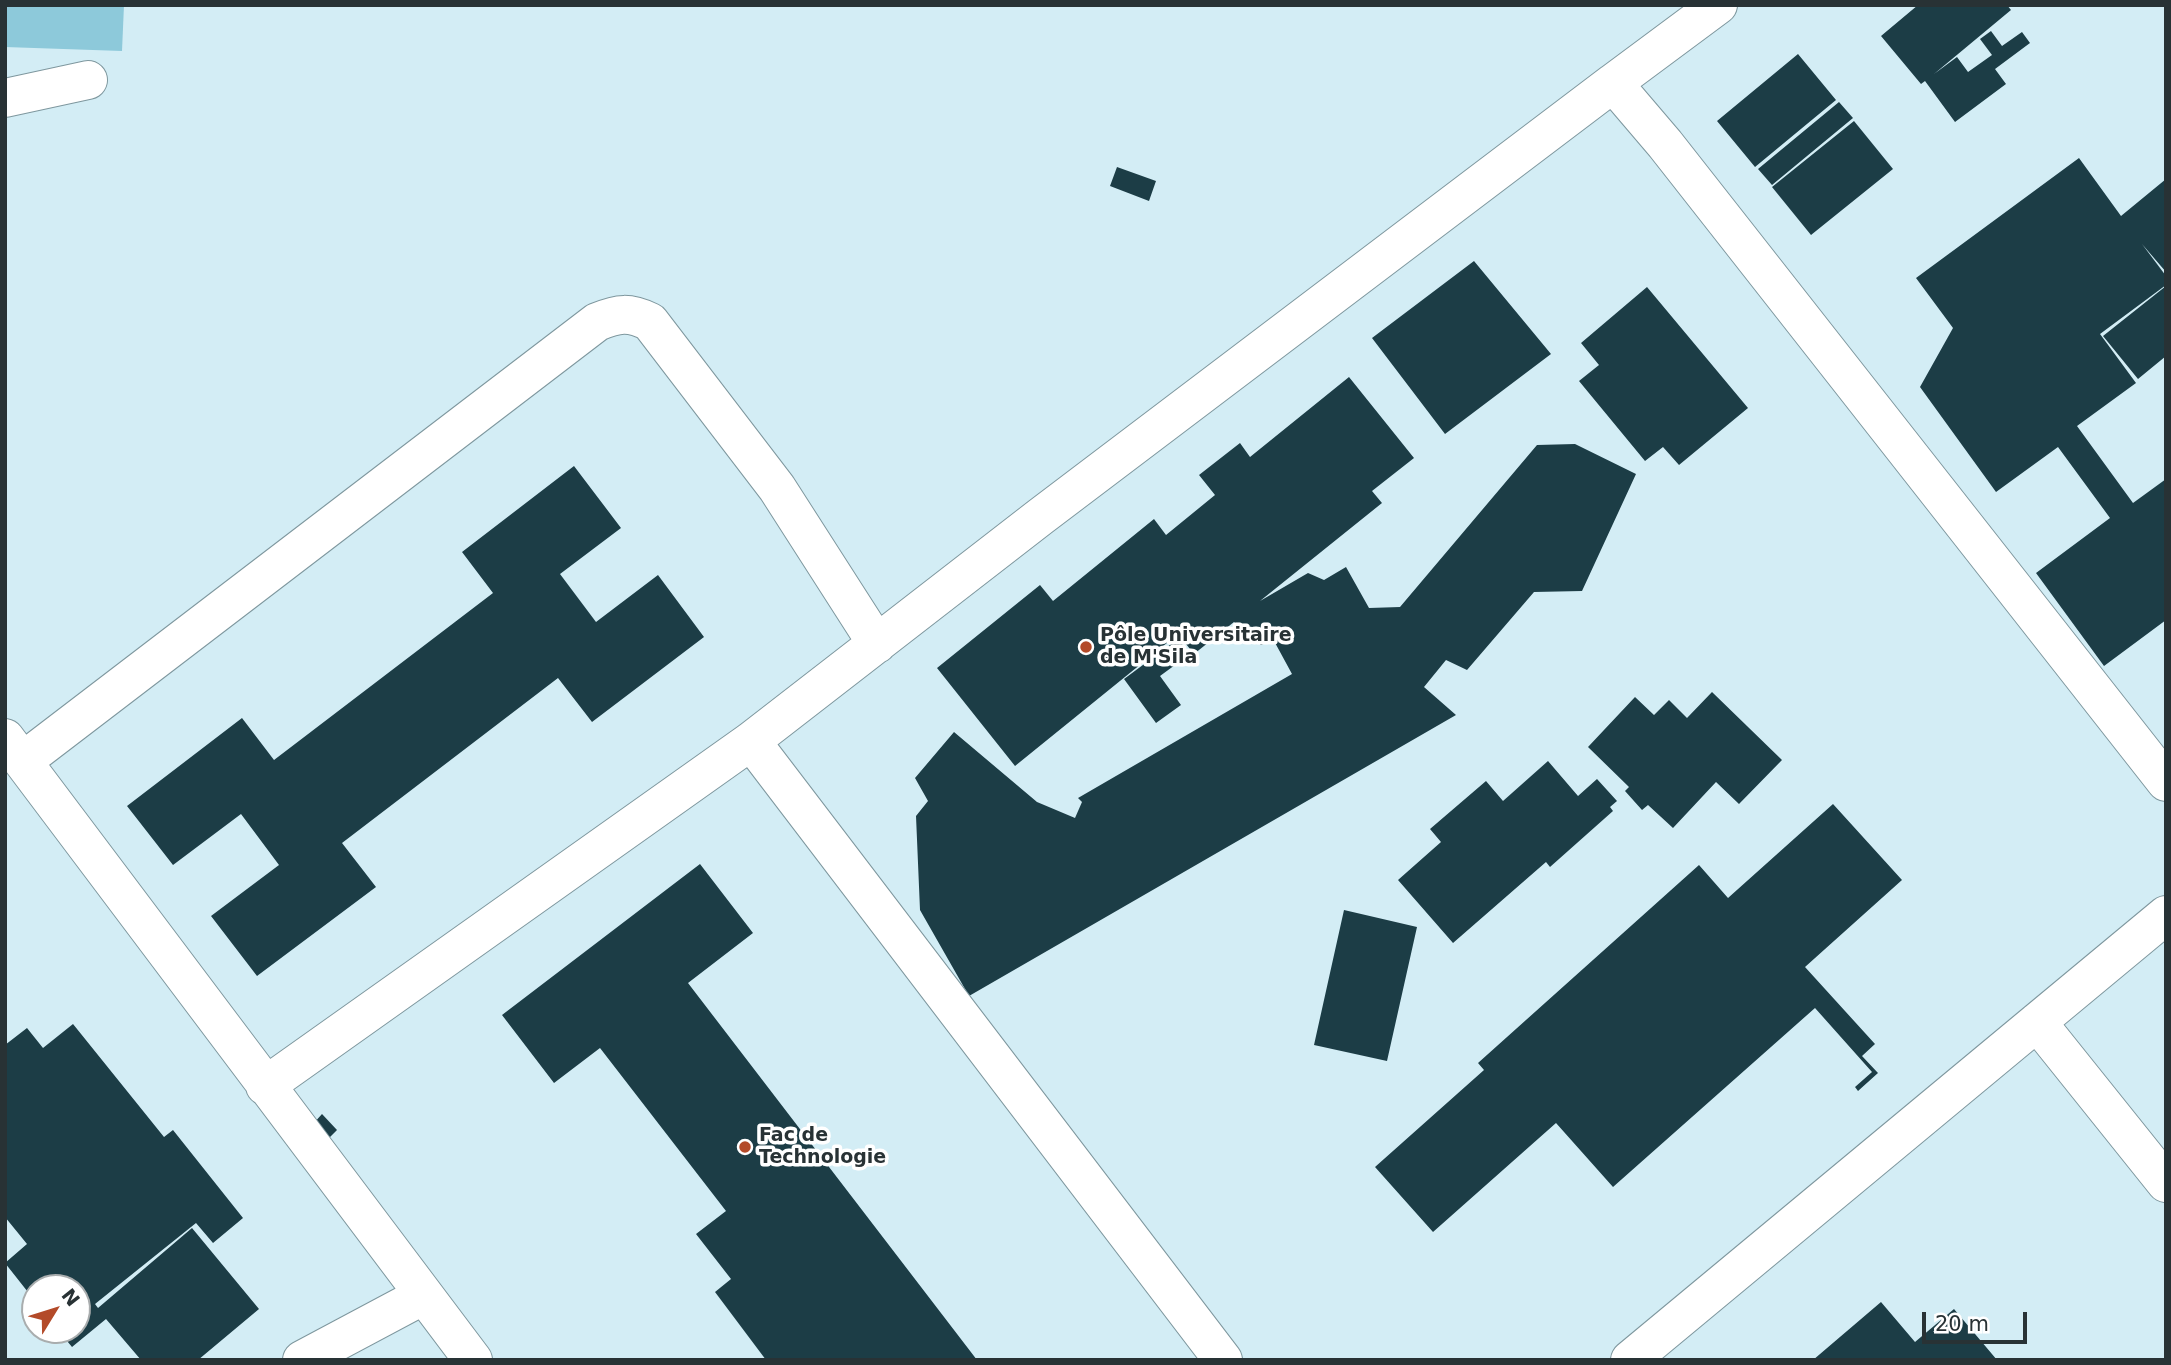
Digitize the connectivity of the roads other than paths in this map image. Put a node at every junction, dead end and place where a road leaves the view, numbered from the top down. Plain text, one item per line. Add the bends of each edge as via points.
1 (1718, 5) edge
2 (88, 80) dead end
3 (1614, 83) junction
4 (5, 98) edge
5 (877, 644) junction
6 (751, 741) junction
7 (14, 750) edge
8 (2166, 782) edge
9 (2166, 915) edge
10 (2037, 1022) junction
11 (265, 1086) junction
12 (2166, 1183) edge
13 (424, 1295) junction
14 (302, 1360) edge
15 (473, 1360) edge
16 (1223, 1360) edge
17 (1630, 1360) edge

1 - 3 street
2 - 4 street
3 - 5 street
3 - 8 street
5 - 6 street
5 - 7 street via 777,488 650,322 618,313 597,322
6 - 11 street
6 - 16 street
7 - 11 street
9 - 10 street
10 - 12 street
10 - 17 street
11 - 13 street
13 - 14 street
13 - 15 street

